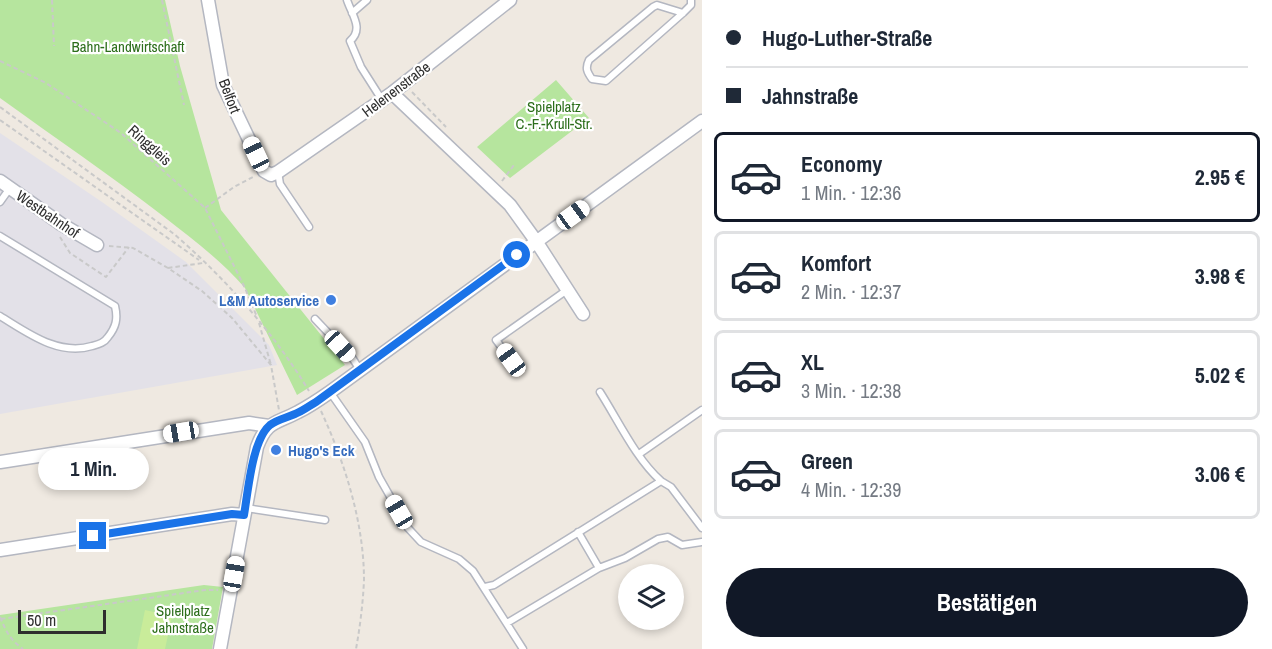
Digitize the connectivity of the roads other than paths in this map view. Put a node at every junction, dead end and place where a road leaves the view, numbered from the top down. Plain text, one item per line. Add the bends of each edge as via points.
1 (208, 0) edge
2 (347, 0) edge
3 (367, 0) edge
4 (510, 0) edge
5 (691, 0) edge
6 (352, 14) junction
7 (683, 14) junction
8 (387, 97) junction
9 (702, 121) edge
10 (278, 172) junction
11 (5, 185) edge
12 (0, 202) edge
13 (309, 227) dead end
14 (0, 236) edge
15 (536, 241) junction
16 (97, 245) road end
17 (567, 290) junction
18 (583, 314) dead end
19 (0, 316) edge
20 (315, 319) dead end
21 (511, 360) dead end
22 (360, 370) junction
23 (330, 392) junction
24 (600, 392) dead end
25 (702, 410) edge
26 (269, 426) junction
27 (639, 454) junction
28 (0, 462) edge
29 (661, 481) junction
30 (245, 512) junction
31 (325, 520) dead end
32 (702, 528) edge
33 (578, 532) junction
34 (702, 542) edge
35 (0, 550) edge
36 (599, 568) junction
37 (485, 587) junction
38 (507, 623) junction
39 (220, 649) edge
40 (523, 649) edge

1 - 10 street, Belfort via 223,85 264,171 271,175
2 - 6 lane
3 - 6 lane
4 - 8 street, Helenenstraße
5 - 7 lane
6 - 8 lane via 358,28 350,41 361,67
7 - 7 lane via 606,81 592,79 587,72 589,60 653,7
8 - 10 street, Helenenstraße
8 - 15 street via 502,197
9 - 15 street
10 - 13 lane via 280,184
11 - 12 lane
11 - 16 street, Westbahnhof
14 - 19 lane via 115,306 118,317 105,341 65,348 42,341
15 - 17 street
15 - 22 street
17 - 18 street
17 - 21 lane via 496,340
20 - 22 lane
22 - 23 street
23 - 26 street
23 - 37 lane via 365,442 379,477 408,528 421,542 459,560
24 - 27 lane
25 - 27 lane
26 - 28 street via 238,424
26 - 30 street via 257,447
27 - 29 lane
29 - 32 lane via 671,487
29 - 33 lane
30 - 31 lane
30 - 35 street
30 - 39 street
33 - 36 lane
33 - 37 lane
34 - 36 lane via 682,545 668,537 658,539
36 - 38 lane
37 - 38 lane
38 - 40 lane

